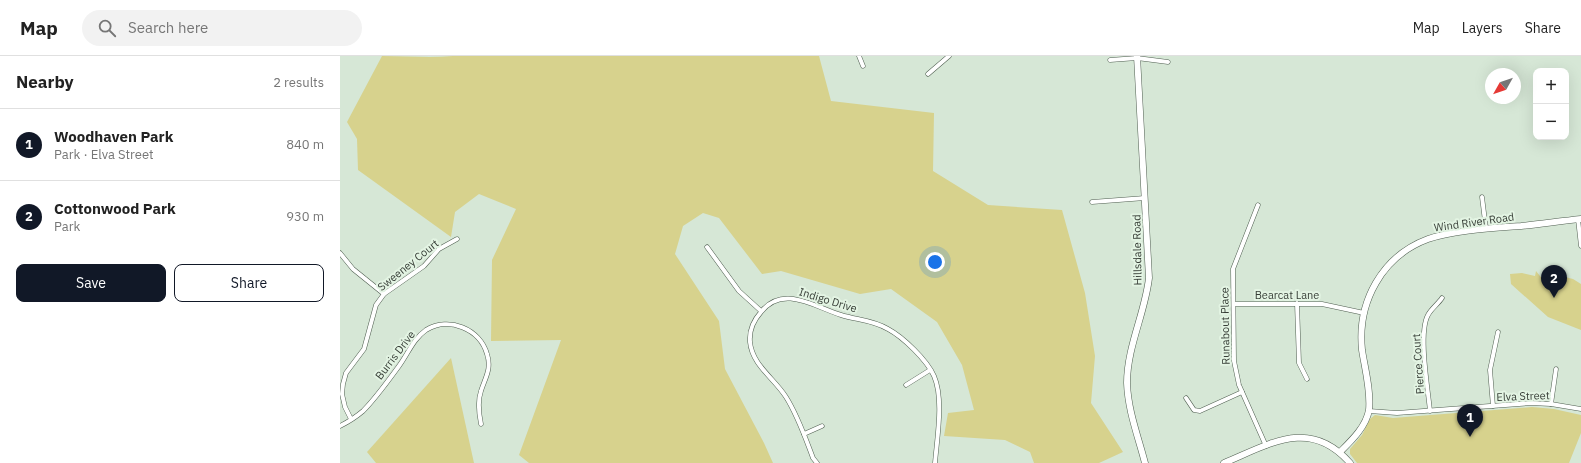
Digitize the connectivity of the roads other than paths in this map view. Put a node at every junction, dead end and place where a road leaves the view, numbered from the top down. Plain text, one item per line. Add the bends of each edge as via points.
1 (859, 56) edge
2 (949, 56) edge
3 (1137, 57) edge
4 (1110, 60) dead end
5 (1168, 62) dead end
6 (863, 66) dead end
7 (928, 74) dead end
8 (1482, 197) dead end
9 (1145, 198) junction
10 (1092, 202) dead end
11 (1258, 205) dead end
12 (1580, 219) edge
13 (1486, 229) junction
14 (457, 239) dead end
15 (1581, 246) edge
16 (707, 247) dead end
17 (340, 253) edge
18 (384, 294) junction
19 (1442, 298) dead end
20 (1298, 303) junction
21 (1234, 304) junction
22 (761, 312) junction
23 (1364, 313) junction
24 (1498, 332) dead end
25 (1556, 369) dead end
26 (930, 370) junction
27 (1307, 379) dead end
28 (906, 385) dead end
29 (1242, 392) junction
30 (1186, 398) dead end
31 (1552, 404) junction
32 (1493, 406) junction
33 (1581, 409) edge
34 (1369, 411) junction
35 (1430, 411) junction
36 (351, 420) junction
37 (481, 424) dead end
38 (340, 426) edge
39 (822, 426) dead end
40 (804, 434) junction
41 (1266, 446) junction
42 (1340, 452) junction
43 (817, 463) edge
44 (935, 463) edge
45 (1145, 463) edge
46 (1224, 463) edge
47 (1350, 463) edge

1 - 6 street
2 - 7 street
3 - 4 street
3 - 5 street
3 - 9 street, Hillsdale Road
8 - 13 street
9 - 10 street
9 - 45 street, Hillsdale Road via 1149,278 1130,357 1127,381 1131,413
11 - 21 street, Runabout Place via 1233,268
12 - 13 street, Wind River Road
12 - 15 street
13 - 23 street, Wind River Road via 1435,237 1408,249 1380,276
14 - 18 street, Sweeney Court via 439,249 424,266
16 - 22 street via 739,291
17 - 18 street via 353,269
18 - 36 street, Sweeney Court via 376,305 364,349 346,373 343,384 342,394
19 - 35 street, Pierce Court via 1428,314 1425,323
20 - 21 street, Bearcat Lane
20 - 23 street, Bearcat Lane via 1322,304
20 - 27 street via 1299,363
21 - 29 street, Runabout Place via 1234,361
22 - 26 street, Indigo Drive via 777,300 797,298 842,315 870,321 896,334
22 - 40 street, Indigo Drive via 755,318 752,327 752,351 759,364 786,396
23 - 34 street, Wind River Road via 1361,335
24 - 32 street via 1490,370
25 - 31 street
26 - 28 street
26 - 44 street, Indigo Drive via 937,385 939,400
29 - 30 street via 1200,411 1194,410
29 - 41 street, Runabout Place
31 - 32 street, Elva Street
31 - 33 street, Elva Street
32 - 35 street, Elva Street
34 - 35 street, Elva Street via 1397,414
34 - 42 street, Wind River Road via 1358,432
36 - 37 street, Burris Drive via 374,398 420,336 435,326 445,324 466,328 478,336 487,353 490,364 488,378 480,392
36 - 38 street, Burris Drive
39 - 40 street
40 - 43 street, Indigo Drive
41 - 42 street via 1286,438 1302,437 1324,442
41 - 46 street
42 - 47 street

